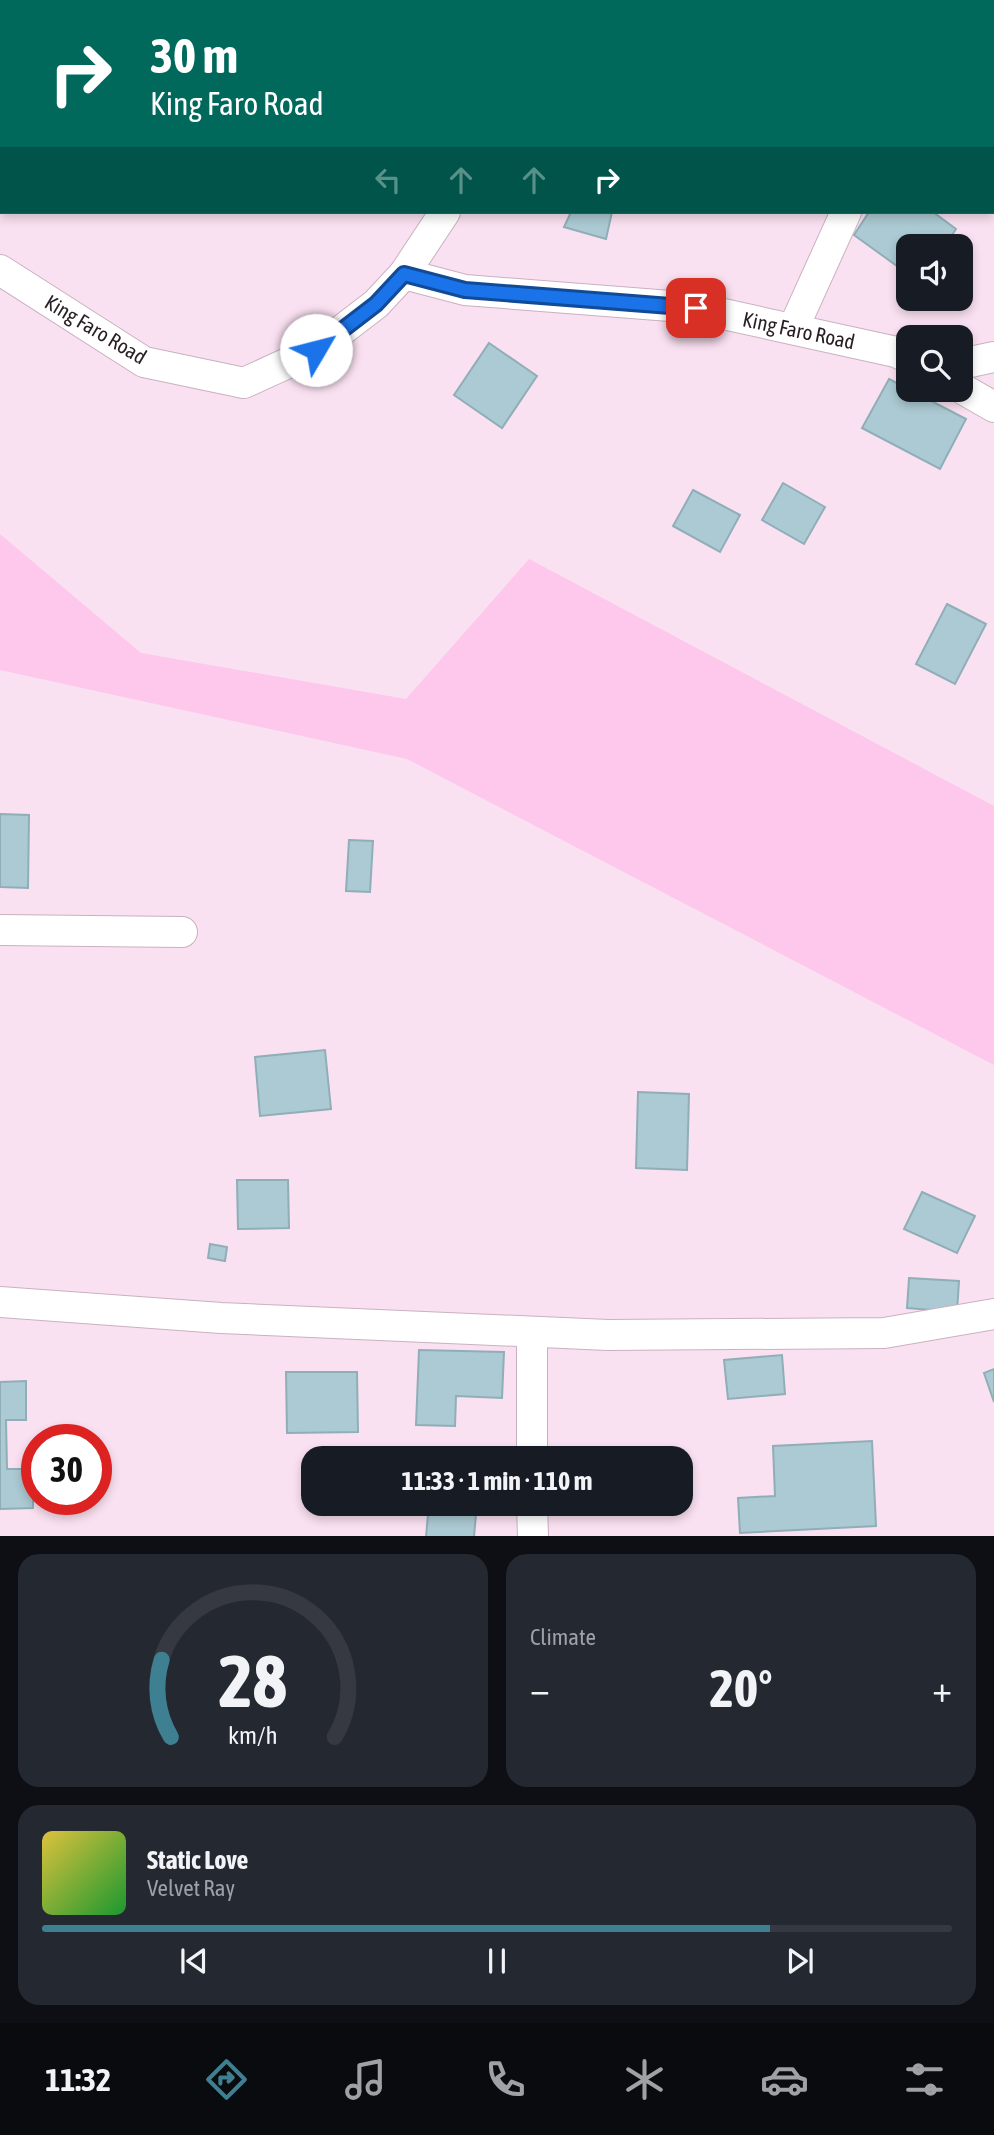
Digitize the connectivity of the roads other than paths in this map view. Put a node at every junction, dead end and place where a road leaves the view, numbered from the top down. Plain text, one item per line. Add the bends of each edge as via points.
1 (444, 214) edge
2 (845, 214) edge
3 (0, 270) edge
4 (404, 274) junction
5 (793, 329) junction
6 (896, 352) edge
7 (994, 357) edge
8 (973, 361) edge
9 (973, 395) edge
10 (994, 407) edge
11 (0, 930) edge
12 (182, 932) dead end
13 (0, 1302) edge
14 (994, 1314) edge
15 (532, 1332) junction
16 (532, 1446) edge
17 (533, 1516) edge
18 (533, 1536) edge

1 - 4 street
2 - 5 street
3 - 4 street, King Faro Road via 144,362 244,383 316,350 376,304
4 - 5 street, King Faro Road via 465,290 696,308
5 - 6 street, King Faro Road
7 - 8 street
9 - 10 street
11 - 12 street
13 - 15 street via 221,1318
14 - 15 street via 884,1333
15 - 16 street
17 - 18 street

